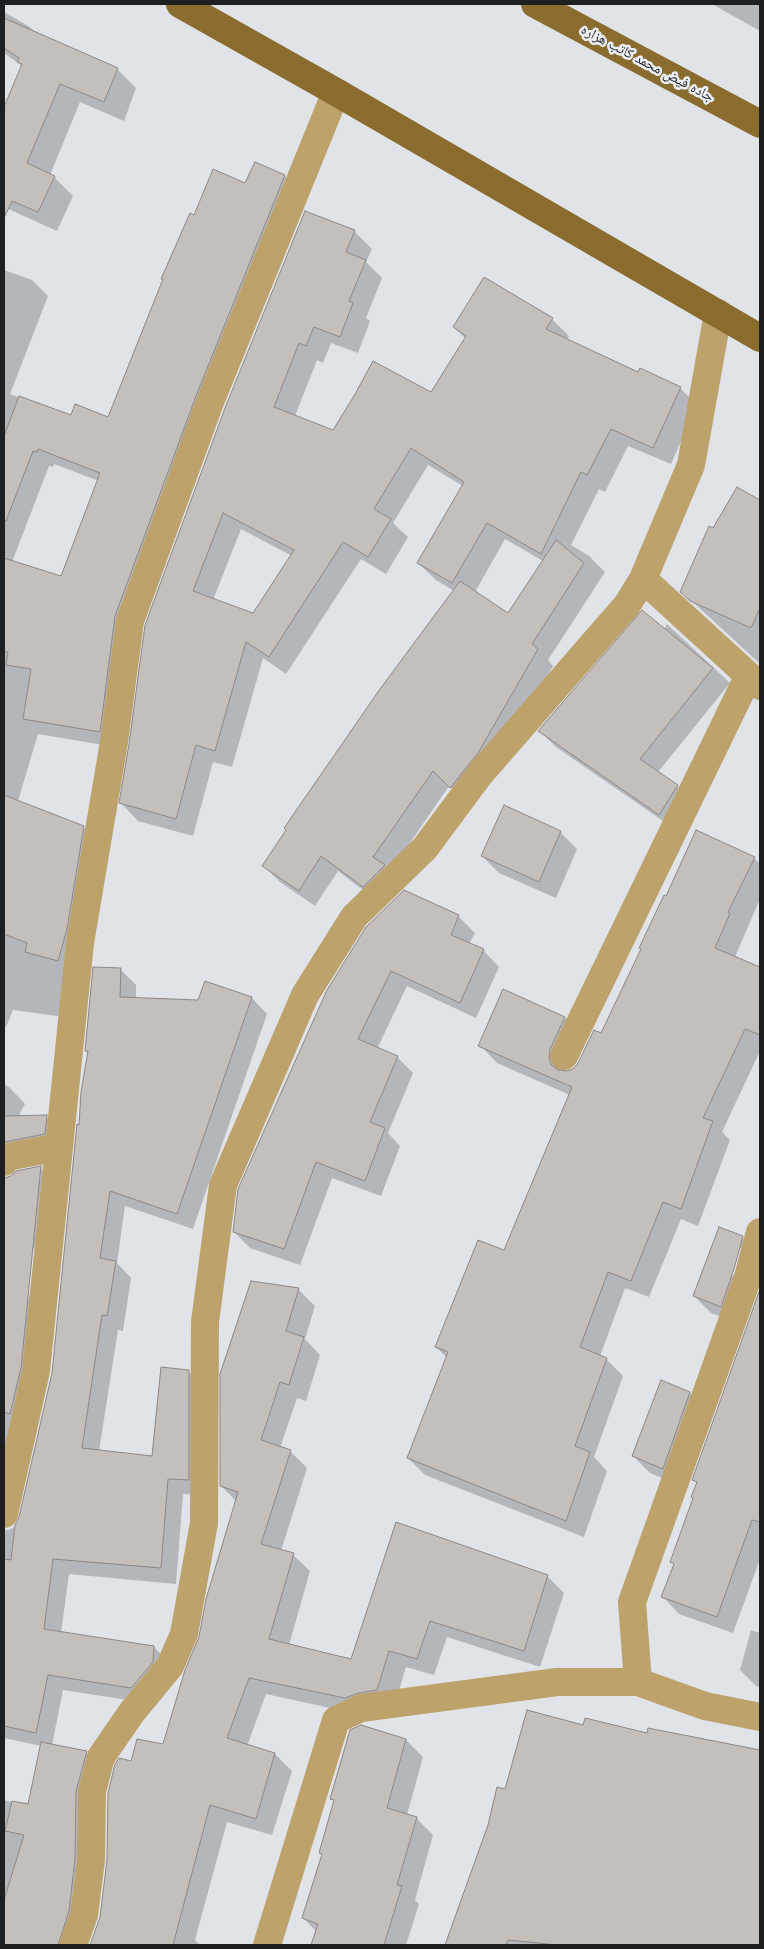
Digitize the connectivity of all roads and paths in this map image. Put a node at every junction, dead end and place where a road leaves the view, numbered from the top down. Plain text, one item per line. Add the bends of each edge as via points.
1 (180, 4) edge
2 (535, 4) edge
3 (336, 92) junction
4 (760, 124) edge
5 (718, 313) junction
6 (760, 338) edge
7 (643, 579) junction
8 (754, 681) edge
9 (564, 1056) dead end
10 (59, 1147) junction
11 (4, 1162) edge
12 (760, 1232) edge
13 (4, 1514) edge
14 (638, 1682) junction
15 (760, 1718) edge
16 (73, 1945) edge
17 (267, 1945) edge

1 - 3 main road
2 - 4 main road, جاده فیض محمد کاتب هزاره
3 - 5 main road
3 - 10 street via 210,402 130,621 114,742 80,943
5 - 6 main road
5 - 7 street via 691,465
7 - 8 street
7 - 16 street via 627,605 480,774 426,848 354,917 305,995 223,1185 205,1322 204,1523 186,1624 170,1666 101,1757 92,1791 92,1860 84,1915
8 - 9 street
10 - 11 street via 7,1158
10 - 13 street via 36,1371
12 - 14 street via 749,1274 632,1602
14 - 15 street via 705,1706
14 - 17 street via 557,1682 362,1708 336,1720

